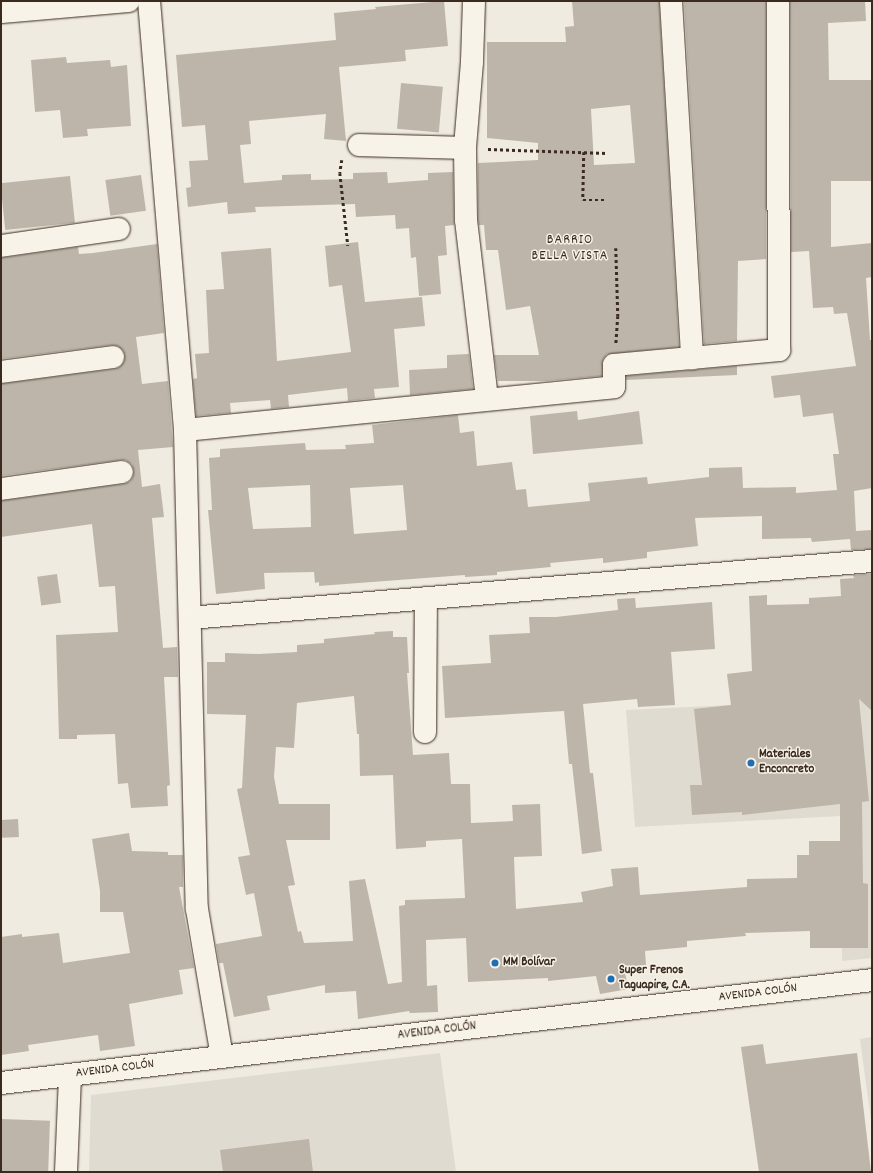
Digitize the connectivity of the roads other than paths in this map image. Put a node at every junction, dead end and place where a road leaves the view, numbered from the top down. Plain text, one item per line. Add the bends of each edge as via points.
1 (129, 1) edge
2 (149, 1) edge
3 (474, 1) edge
4 (671, 1) edge
5 (778, 1) edge
6 (1, 12) edge
7 (359, 145) road end
8 (465, 148) junction
9 (119, 229) dead end
10 (1, 246) edge
11 (113, 357) dead end
12 (692, 358) junction
13 (1, 372) edge
14 (487, 399) junction
15 (185, 430) junction
16 (122, 472) dead end
17 (1, 489) edge
18 (872, 561) edge
19 (426, 598) junction
20 (190, 618) junction
21 (425, 732) dead end
22 (872, 980) edge
23 (222, 1057) junction
24 (70, 1075) junction
25 (1, 1083) edge
26 (66, 1172) edge

1 - 6 street
2 - 15 street
3 - 8 street
4 - 12 street
5 - 12 street via 779,350
7 - 8 street
8 - 14 street via 466,220
9 - 10 street
11 - 13 street
12 - 14 street via 614,365 614,387
14 - 15 street
15 - 20 street
16 - 17 street
18 - 19 street
19 - 20 street
19 - 21 street
20 - 23 street via 197,909
22 - 23 street, AVENIDA COLÓN
23 - 24 street, AVENIDA COLÓN
24 - 25 street, AVENIDA COLÓN
24 - 26 street

